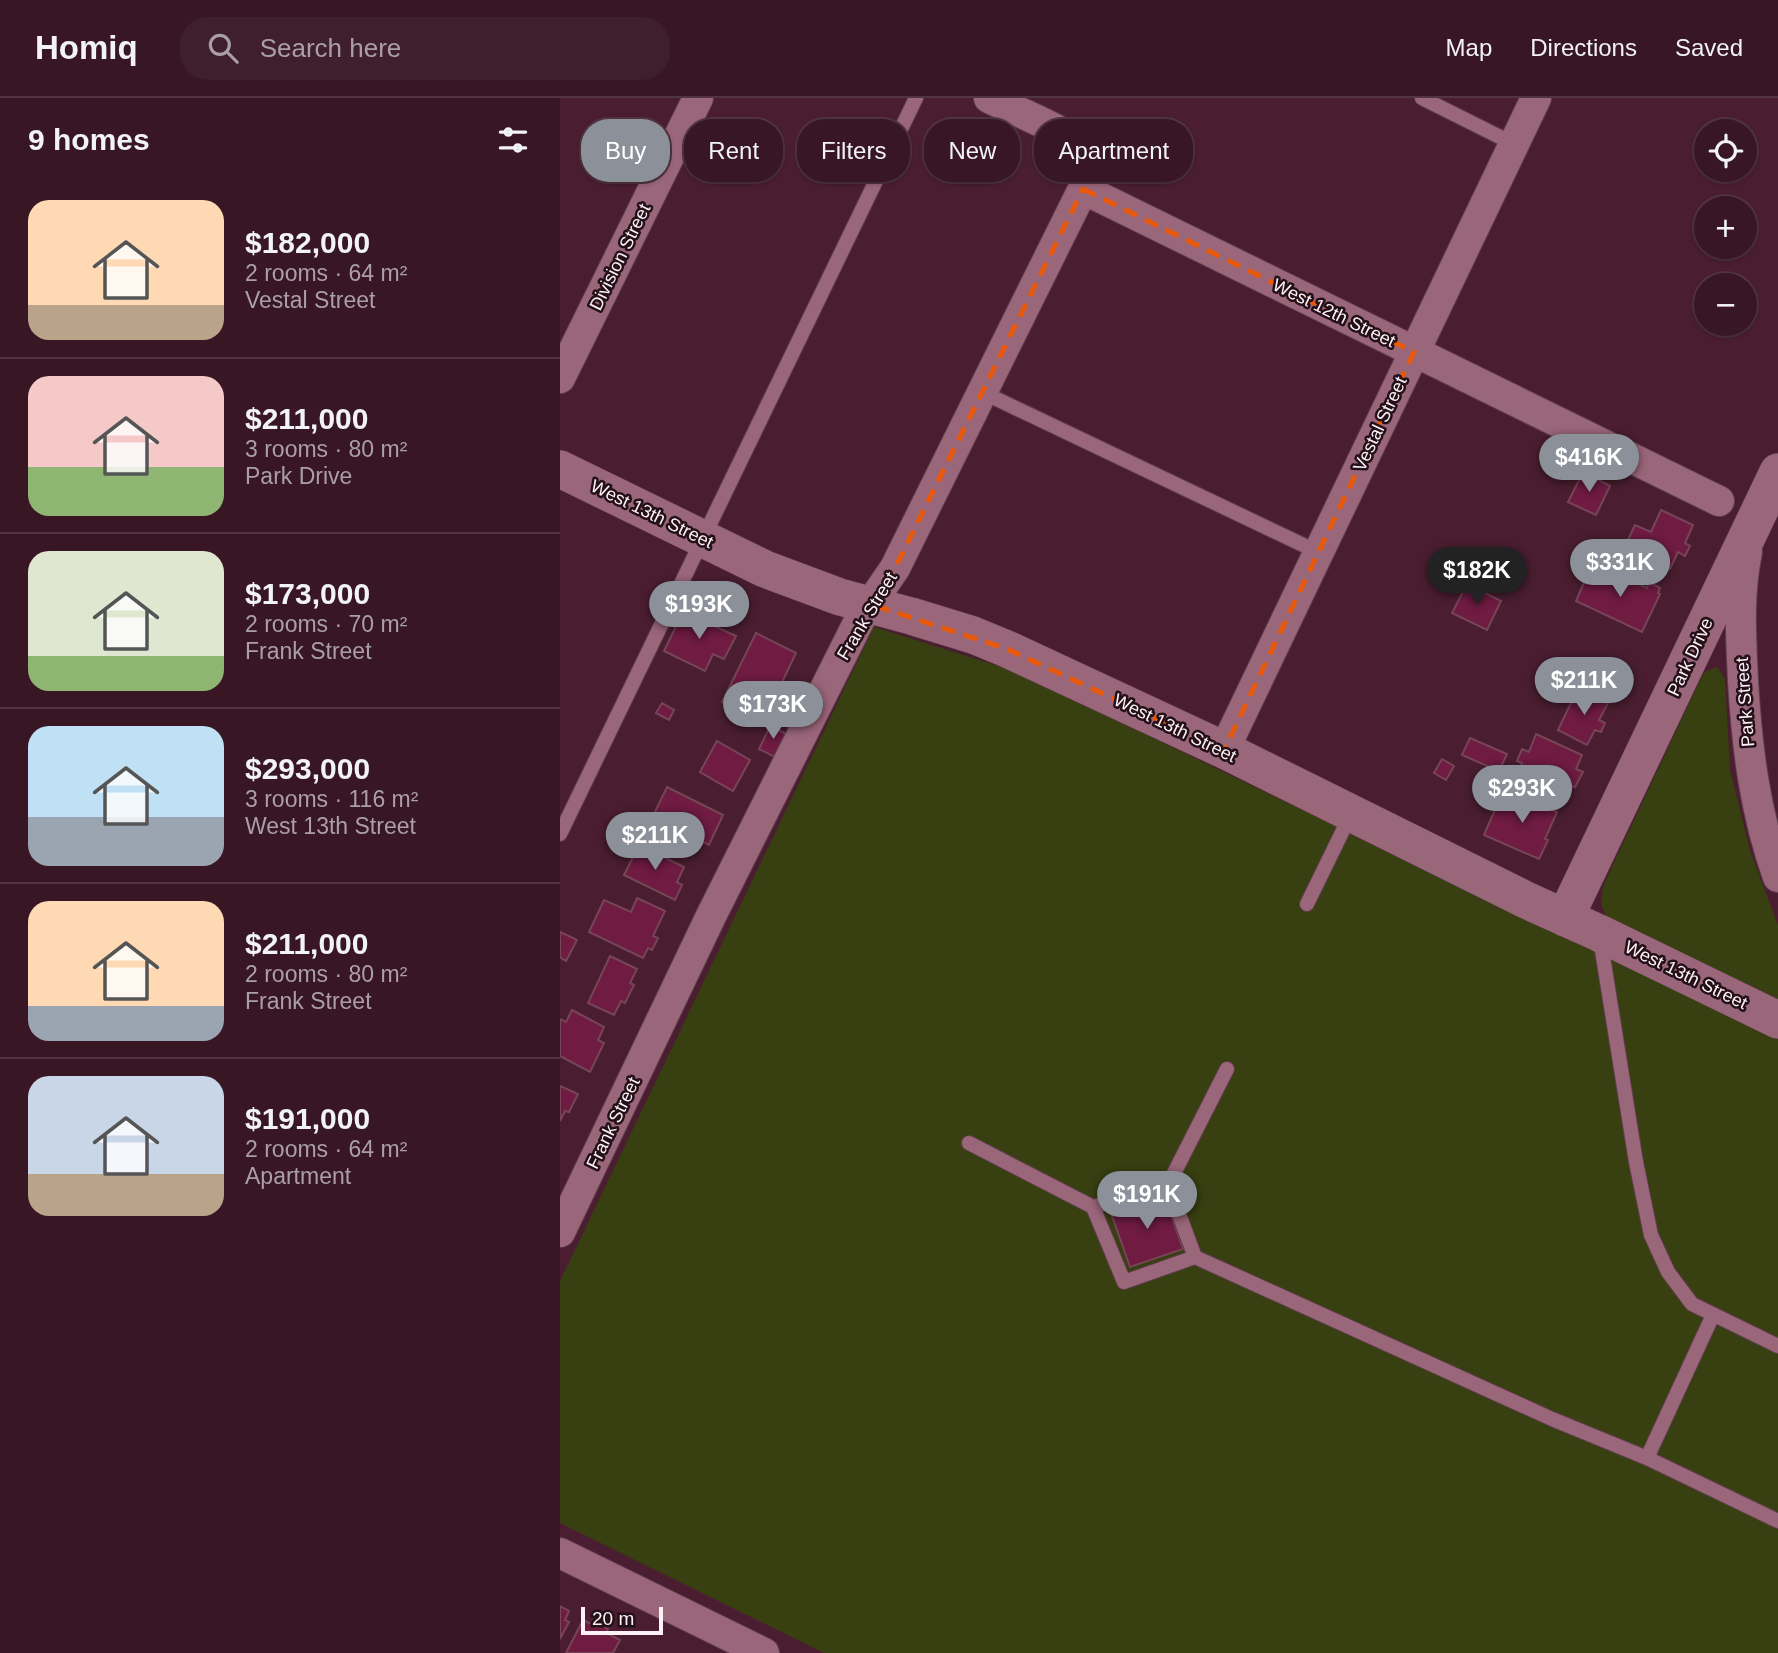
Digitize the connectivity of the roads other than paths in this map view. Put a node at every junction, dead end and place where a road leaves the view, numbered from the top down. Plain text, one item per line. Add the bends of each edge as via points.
1 (698, 98) edge
2 (916, 98) edge
3 (989, 98) edge
4 (1422, 98) edge
5 (1536, 98) edge
6 (1514, 144) junction
7 (1083, 189) junction
8 (1414, 352) junction
9 (560, 378) edge
10 (982, 392) junction
11 (560, 469) edge
12 (1778, 472) edge
13 (1719, 501) dead end
14 (1753, 524) junction
15 (703, 539) junction
16 (1320, 553) junction
17 (870, 604) junction
18 (1224, 750) junction
19 (1767, 799) edge
20 (1351, 814) junction
21 (560, 834) edge
22 (1778, 877) edge
23 (1307, 904) dead end
24 (1565, 918) junction
25 (1599, 933) junction
26 (1778, 1020) edge
27 (1227, 1069) dead end
28 (970, 1143) dead end
29 (1168, 1185) junction
30 (1093, 1207) junction
31 (560, 1232) edge
32 (1195, 1257) junction
33 (1713, 1315) junction
34 (1778, 1346) edge
35 (1647, 1458) junction
36 (1778, 1521) edge
37 (560, 1553) edge
38 (764, 1653) edge

1 - 9 street, Division Street
2 - 15 lane
3 - 7 street via 1077,143 1087,163
4 - 6 lane
5 - 6 street, Vestal Street
6 - 8 street, Vestal Street
7 - 8 street, West 12th Street
7 - 10 street, Frank Street
8 - 13 street, West 12th Street
8 - 16 street, Vestal Street
10 - 16 lane
10 - 17 street, Frank Street via 895,568
11 - 15 street, West 13th Street
12 - 14 street, Park Drive
14 - 19 street, Park Street via 1740,624 1752,786
14 - 24 street, Park Drive
15 - 17 street, West 13th Street via 765,569
15 - 21 lane
16 - 18 street, Vestal Street
17 - 18 street, West 13th Street via 1007,649
17 - 31 street, Frank Street via 711,916
18 - 20 street, West 13th Street
19 - 22 street, Park Street via 1768,851
20 - 23 lane
20 - 24 street, West 13th Street
24 - 25 street, West 13th Street
25 - 26 street, West 13th Street
25 - 33 lane via 1651,1235 1668,1272 1692,1304
27 - 29 lane
28 - 30 lane
29 - 30 lane
29 - 32 lane
30 - 32 lane via 1124,1282
32 - 35 lane
33 - 34 lane
33 - 35 lane
35 - 36 lane
37 - 38 street

